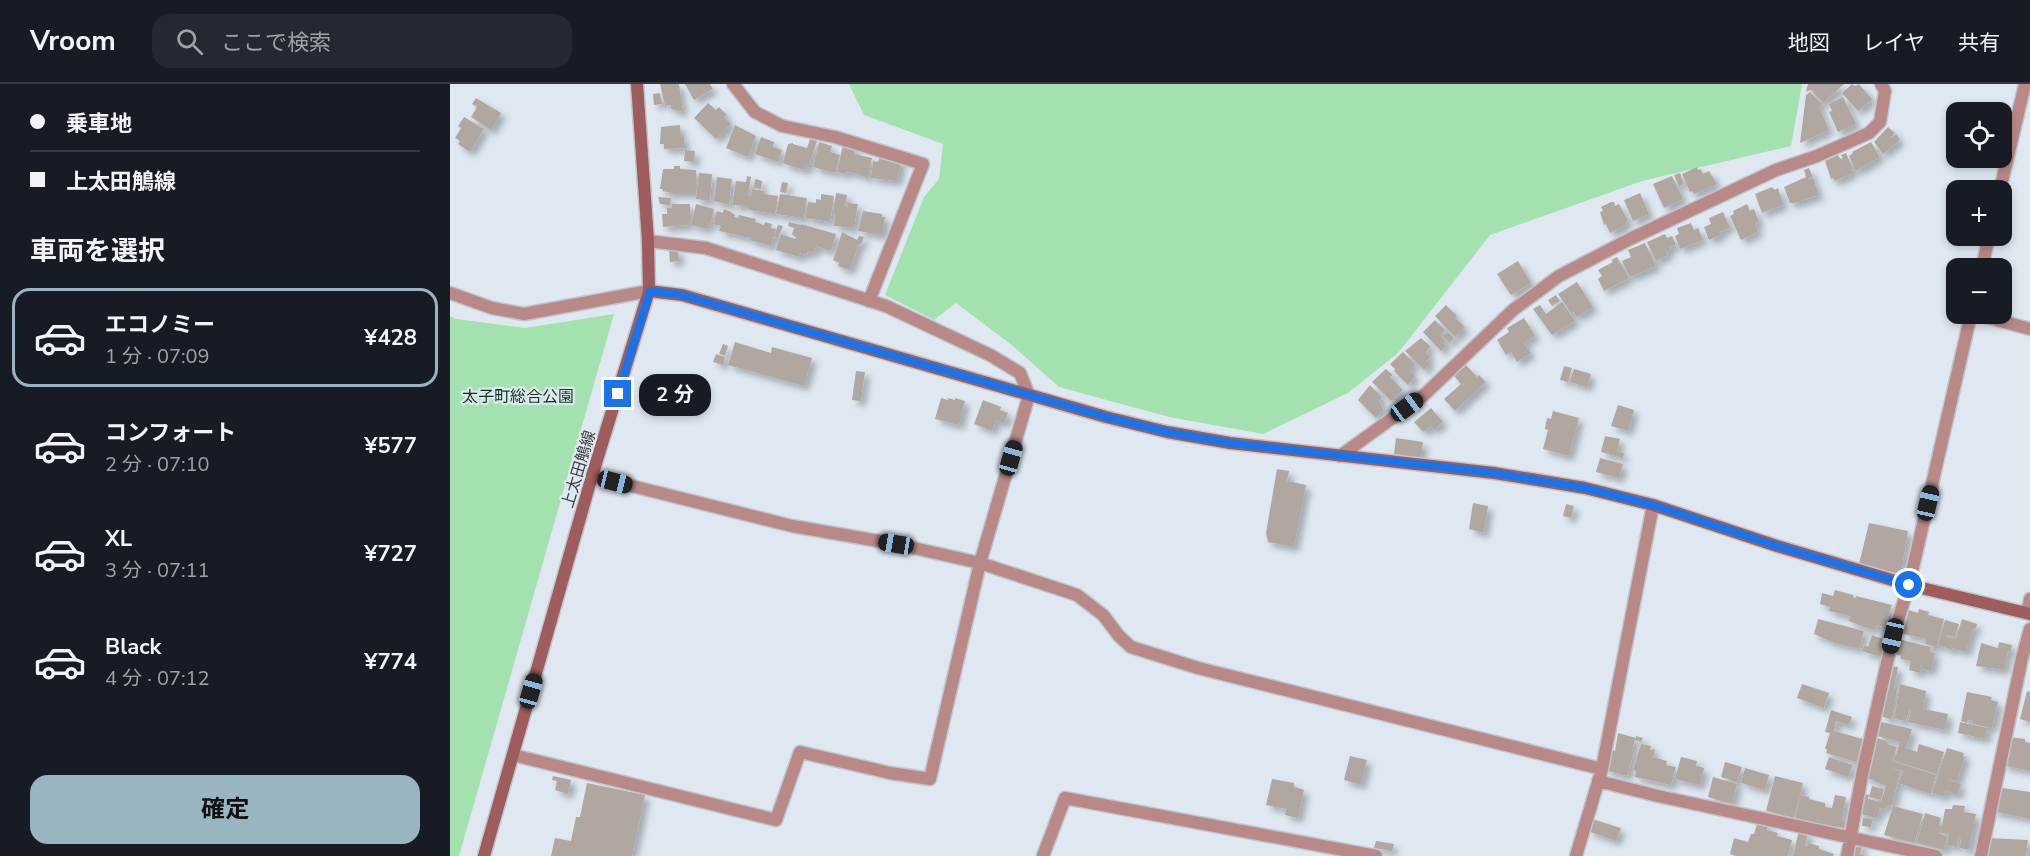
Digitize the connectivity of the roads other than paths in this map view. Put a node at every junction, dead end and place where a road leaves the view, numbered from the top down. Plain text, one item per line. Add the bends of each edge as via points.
1 (637, 84) edge
2 (732, 84) edge
3 (1881, 84) edge
4 (2025, 84) edge
5 (2002, 180) edge
6 (648, 242) junction
7 (650, 291) junction
8 (450, 294) edge
9 (869, 301) junction
10 (1971, 324) edge
11 (2011, 324) edge
12 (2030, 329) edge
13 (1029, 395) junction
14 (1340, 456) junction
15 (592, 476) junction
16 (1653, 505) junction
17 (980, 563) junction
18 (1909, 585) junction
19 (2030, 599) edge
20 (2028, 614) edge
21 (2030, 629) edge
22 (513, 755) junction
23 (1600, 775) junction
24 (1851, 838) junction
25 (484, 856) edge
26 (1043, 856) edge
27 (1376, 856) edge
28 (1576, 856) edge
29 (1847, 856) edge
30 (1936, 856) edge
31 (1981, 856) edge

1 - 6 street, 上太田鵤線
2 - 9 street via 754,112 782,126 835,137 923,164
3 - 14 street via 1885,92 1880,122 1869,132 1776,170 1559,276 1513,310 1424,395
4 - 5 street
6 - 7 street, 上太田鵤線
6 - 9 street via 706,248
7 - 8 street via 524,314
7 - 13 street via 682,295
7 - 15 street, 上太田鵤線
9 - 13 street via 990,355 1020,373
10 - 18 street
11 - 12 street
13 - 14 street via 1167,432
13 - 17 street
14 - 16 street via 1494,473 1585,488
15 - 17 street via 792,526
15 - 22 street, 上太田鵤線
16 - 18 street
16 - 23 street
17 - 22 street via 930,779 800,752 776,819
17 - 23 street via 1077,595 1103,615 1131,647
18 - 20 street
18 - 24 street via 1891,647
19 - 20 street
21 - 31 street
22 - 25 street, 上太田鵤線
23 - 24 street via 1658,796
23 - 28 street
24 - 29 street
24 - 30 street
26 - 27 street via 1065,798

